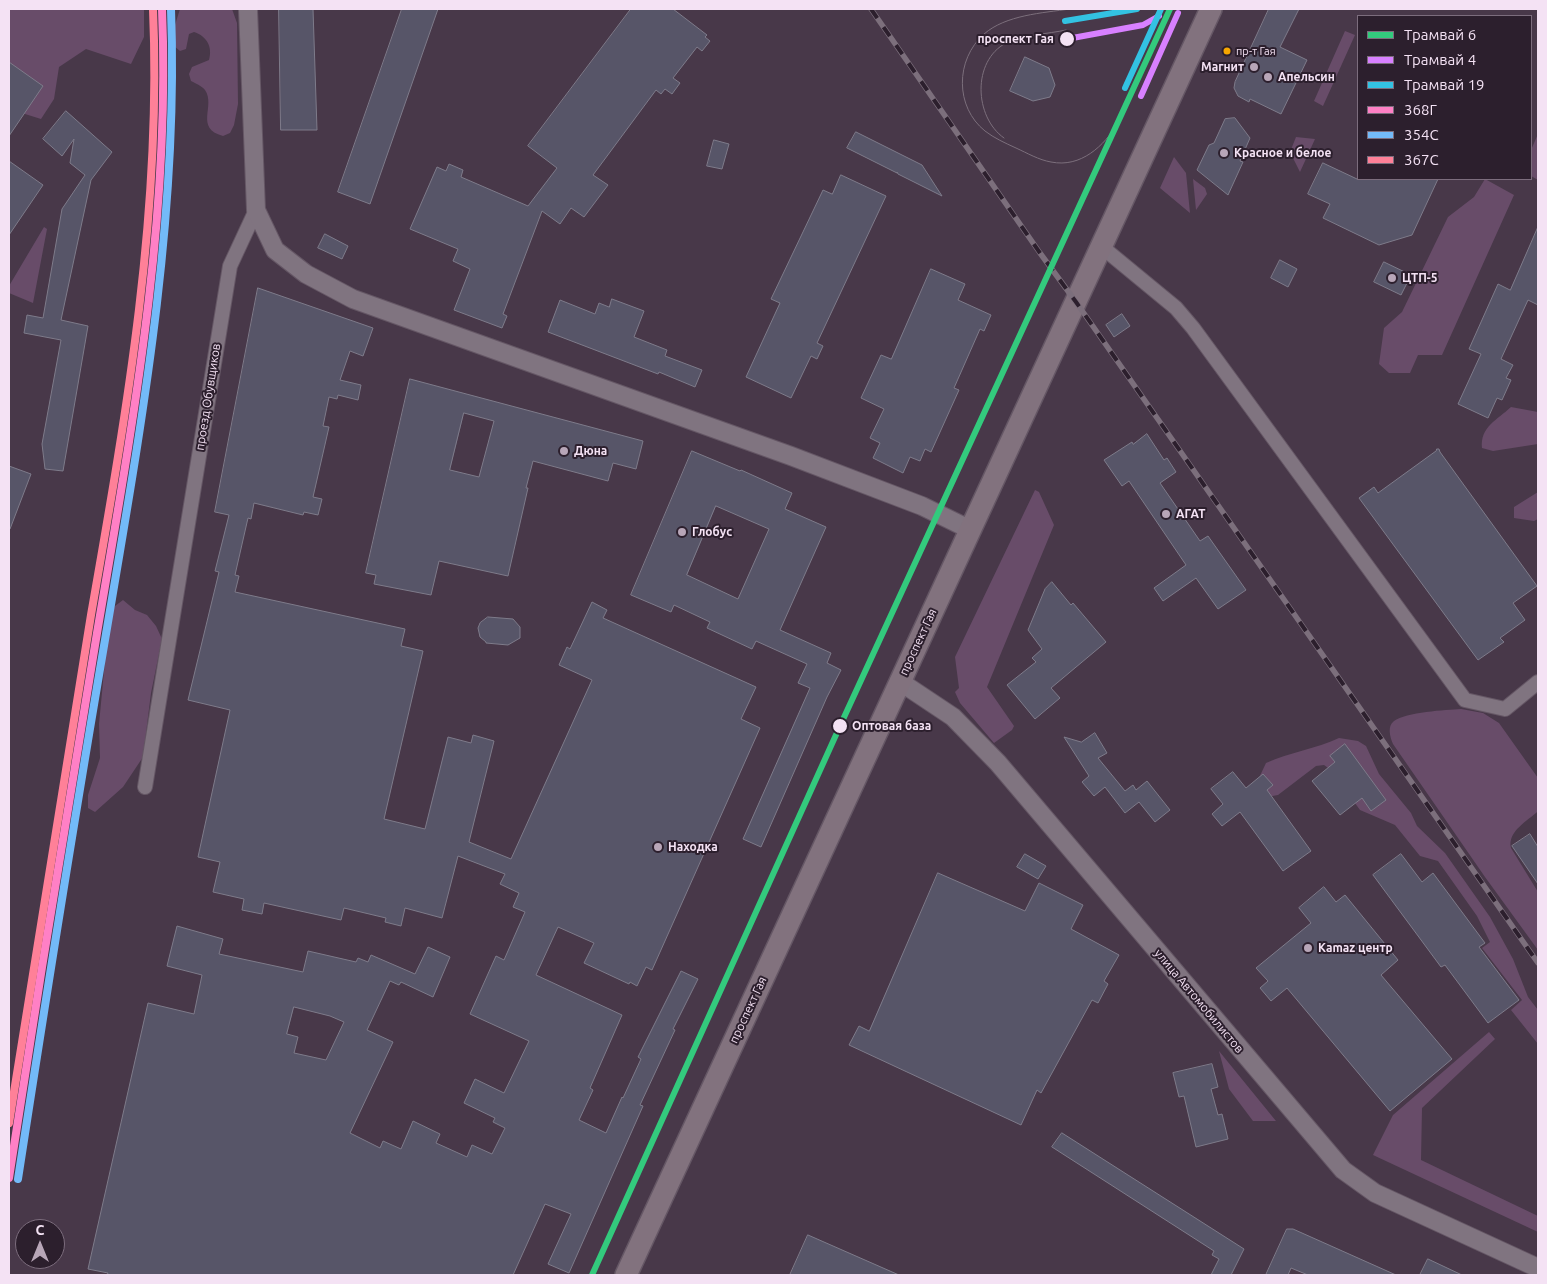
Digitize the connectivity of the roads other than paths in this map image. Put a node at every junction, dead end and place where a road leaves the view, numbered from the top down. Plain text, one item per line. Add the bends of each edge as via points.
1 (248, 9) edge
2 (1211, 9) edge
3 (256, 210) junction
4 (1102, 247) junction
5 (971, 530) junction
6 (899, 682) junction
7 (1538, 682) edge
8 (145, 787) dead end
9 (1538, 1268) edge
10 (626, 1275) edge

1 - 3 street, проезд Обувщиков
2 - 4 main road, проспект Гая
3 - 5 street via 275,250 306,274 353,299 781,452 922,506
3 - 8 street, проезд Обувщиков via 230,266
4 - 5 main road, проспект Гая
4 - 7 street via 1176,308 1193,328 1465,700 1505,709
5 - 6 main road, проспект Гая
6 - 9 street, улица Автомобилистов via 953,717 998,763 1343,1170 1376,1193
6 - 10 main road, проспект Гая

